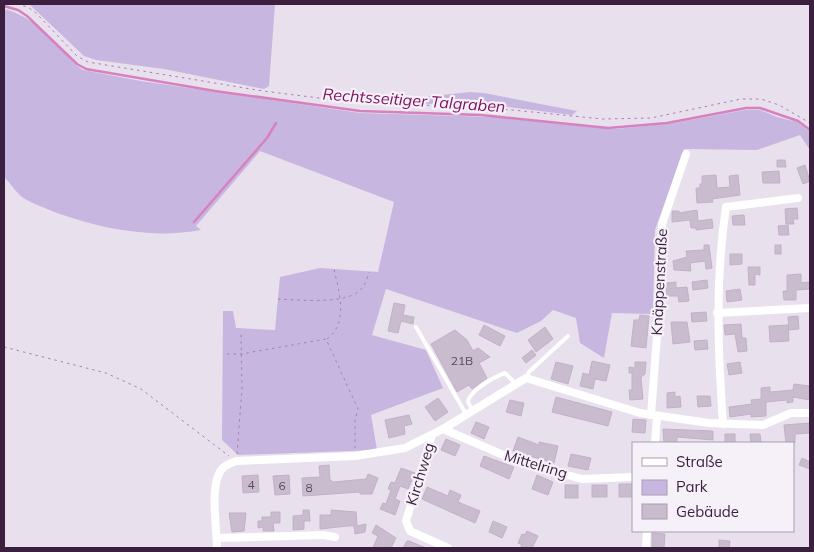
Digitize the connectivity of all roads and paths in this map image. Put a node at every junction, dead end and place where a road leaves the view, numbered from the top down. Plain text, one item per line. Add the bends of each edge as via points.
1 (17, 4) edge
2 (810, 123) edge
3 (686, 154) dead end
4 (798, 198) dead end
5 (334, 269) dead end
6 (369, 272) dead end
7 (340, 298) junction
8 (278, 299) dead end
9 (810, 308) edge
10 (717, 313) junction
11 (416, 327) dead end
12 (241, 334) dead end
13 (568, 336) dead end
14 (326, 339) junction
15 (4, 347) edge
16 (226, 354) dead end
17 (241, 354) junction
18 (526, 378) junction
19 (516, 384) junction
20 (810, 412) edge
21 (470, 413) junction
22 (654, 416) junction
23 (723, 424) junction
24 (443, 429) junction
25 (432, 435) junction
26 (655, 442) edge
27 (355, 456) junction
28 (236, 461) junction
29 (632, 477) edge
30 (646, 532) edge
31 (335, 537) dead end
32 (217, 538) junction
33 (217, 548) edge
34 (448, 548) edge
35 (646, 548) edge

1 - 2 path via 36,13 77,56 88,62 263,91 344,101 502,109 603,119 651,118 741,99 761,100 779,105
3 - 22 street, Knäppenstraße via 662,224
4 - 10 street via 726,207
5 - 7 path
6 - 7 path via 367,282 359,291
7 - 8 path
7 - 14 path via 338,324 334,334
9 - 10 street
10 - 23 street
11 - 21 lane
12 - 17 path
13 - 18 lane
14 - 17 path
14 - 27 path via 358,409
15 - 28 path via 106,373 141,389
16 - 17 path
17 - 28 path via 242,389
18 - 19 street
18 - 22 street
19 - 21 street
19 - 21 lane via 505,373 499,375 470,395
20 - 23 street via 791,413 763,425
21 - 24 street
22 - 23 street
22 - 26 street, Knäppenstraße
24 - 25 street
24 - 29 street, Mittelring via 522,463 582,479
25 - 27 street via 405,448
25 - 34 street, Kirchweg via 406,521 410,531
27 - 28 street
28 - 32 street via 223,468 217,477
30 - 35 street
31 - 32 street
32 - 33 street

